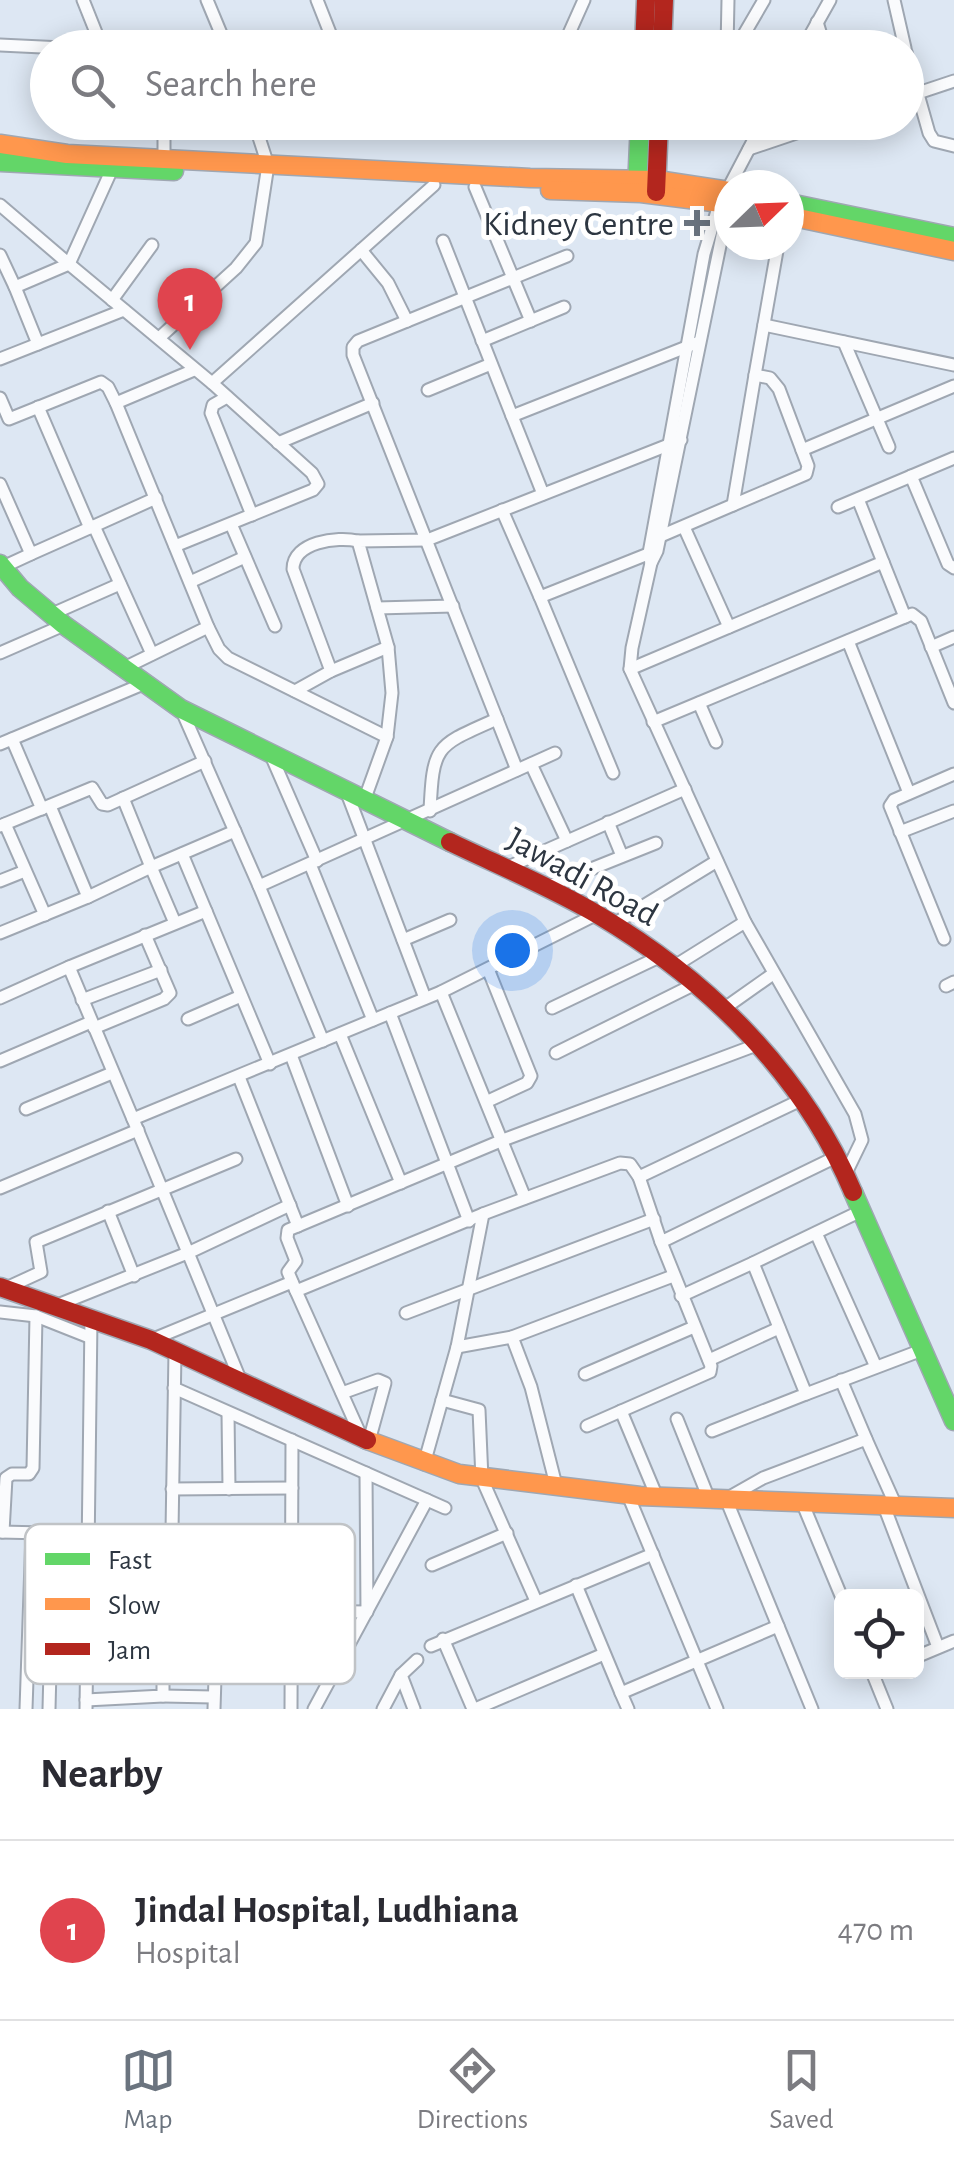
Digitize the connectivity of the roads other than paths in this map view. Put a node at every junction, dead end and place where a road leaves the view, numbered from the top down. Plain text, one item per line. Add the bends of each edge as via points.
1 (83, 0) edge
2 (207, 0) edge
3 (316, 0) edge
4 (584, 0) edge
5 (728, 0) edge
6 (764, 0) edge
7 (830, 0) edge
8 (894, 0) edge
9 (651, 3) edge
10 (817, 22) junction
11 (94, 30) edge
12 (220, 30) edge
13 (329, 30) edge
14 (571, 30) edge
15 (647, 30) edge
16 (658, 30) edge
17 (727, 30) edge
18 (746, 30) edge
19 (813, 30) edge
20 (819, 30) edge
21 (901, 30) edge
22 (0, 44) edge
23 (30, 46) edge
24 (954, 80) edge
25 (924, 91) edge
26 (924, 120) edge
27 (164, 140) edge
28 (258, 140) edge
29 (642, 140) edge
30 (655, 140) edge
31 (753, 140) edge
32 (775, 140) edge
33 (0, 144) edge
34 (954, 146) edge
35 (748, 149) junction
36 (164, 159) junction
37 (0, 162) edge
38 (112, 169) junction
39 (266, 170) junction
40 (738, 170) edge
41 (434, 185) junction
42 (646, 187) junction
43 (475, 188) junction
44 (714, 192) edge
45 (0, 205) edge
46 (804, 206) edge
47 (804, 219) edge
48 (954, 237) edge
49 (442, 241) dead end
50 (152, 246) dead end
51 (362, 250) junction
52 (954, 251) edge
53 (714, 253) edge
54 (0, 255) edge
55 (567, 256) dead end
56 (775, 260) edge
57 (69, 264) junction
58 (512, 278) junction
59 (15, 287) junction
60 (465, 297) junction
61 (112, 300) junction
62 (564, 308) dead end
63 (124, 310) junction
64 (407, 321) junction
65 (531, 321) junction
66 (764, 324) junction
67 (159, 338) junction
68 (482, 341) junction
69 (844, 342) junction
70 (38, 344) junction
71 (693, 344) junction
72 (0, 359) edge
73 (492, 364) junction
74 (954, 365) edge
75 (194, 370) junction
76 (755, 375) junction
77 (212, 383) junction
78 (954, 386) edge
79 (428, 390) dead end
80 (227, 397) junction
81 (0, 398) edge
82 (116, 402) junction
83 (372, 403) junction
84 (38, 407) junction
85 (512, 416) junction
86 (877, 418) junction
87 (4, 421) edge
88 (680, 440) junction
89 (278, 442) junction
90 (666, 445) junction
91 (889, 446) dead end
92 (802, 450) junction
93 (954, 458) edge
94 (911, 476) junction
95 (0, 484) edge
96 (543, 494) junction
97 (156, 498) junction
98 (858, 499) junction
99 (733, 505) junction
100 (838, 507) dead end
101 (502, 510) junction
102 (252, 515) junction
103 (231, 524) junction
104 (92, 527) junction
105 (684, 527) junction
106 (358, 540) junction
107 (427, 540) junction
108 (175, 546) junction
109 (654, 549) junction
110 (30, 554) junction
111 (245, 557) junction
112 (882, 562) junction
113 (1, 566) edge
114 (954, 568) edge
115 (190, 582) junction
116 (120, 584) junction
117 (540, 597) junction
118 (453, 606) junction
119 (377, 608) junction
120 (905, 617) junction
121 (58, 619) junction
122 (275, 626) dead end
123 (208, 627) junction
124 (729, 627) junction
125 (954, 637) edge
126 (848, 640) junction
127 (388, 647) junction
128 (931, 647) junction
129 (0, 653) edge
130 (152, 654) junction
131 (630, 668) junction
132 (122, 669) junction
133 (330, 671) junction
134 (143, 684) junction
135 (295, 691) junction
136 (699, 703) junction
137 (954, 704) edge
138 (181, 709) junction
139 (497, 718) junction
140 (653, 722) junction
141 (388, 737) junction
142 (6, 742) edge
143 (716, 742) dead end
144 (270, 753) junction
145 (555, 753) dead end
146 (205, 761) junction
147 (530, 764) junction
148 (518, 770) junction
149 (614, 774) dead end
150 (954, 774) edge
151 (685, 790) junction
152 (909, 794) junction
153 (355, 797) junction
154 (123, 798) junction
155 (46, 808) junction
156 (430, 811) junction
157 (954, 811) edge
158 (407, 822) junction
159 (608, 822) junction
160 (3, 825) edge
161 (235, 831) junction
162 (900, 832) junction
163 (365, 840) junction
164 (567, 841) junction
165 (656, 843) dead end
166 (182, 854) junction
167 (622, 856) junction
168 (718, 861) junction
169 (313, 862) junction
170 (150, 867) junction
171 (506, 868) junction
172 (25, 871) junction
173 (0, 881) edge
174 (259, 886) junction
175 (546, 888) junction
176 (88, 896) junction
177 (206, 911) junction
178 (597, 914) junction
179 (45, 915) junction
180 (450, 920) dead end
181 (745, 922) junction
182 (175, 924) junction
183 (614, 924) junction
184 (0, 934) edge
185 (146, 934) junction
186 (944, 938) dead end
187 (403, 940) junction
188 (666, 962) junction
189 (69, 967) junction
190 (488, 969) junction
191 (160, 970) junction
192 (773, 974) junction
193 (693, 985) junction
194 (441, 992) junction
195 (241, 996) junction
196 (0, 998) edge
197 (425, 998) junction
198 (82, 1000) junction
199 (552, 1008) dead end
200 (722, 1010) junction
201 (390, 1013) junction
202 (188, 1019) dead end
203 (373, 1020) junction
204 (93, 1025) junction
205 (340, 1034) junction
206 (323, 1042) junction
207 (759, 1044) junction
208 (556, 1054) dead end
209 (291, 1055) junction
210 (0, 1061) edge
211 (270, 1064) junction
212 (112, 1074) junction
213 (239, 1077) junction
214 (803, 1099) junction
215 (488, 1101) junction
216 (26, 1110) dead end
217 (135, 1125) junction
218 (503, 1140) junction
219 (236, 1159) dead end
220 (449, 1164) junction
221 (842, 1165) junction
222 (638, 1177) junction
223 (400, 1183) junction
224 (0, 1188) edge
225 (163, 1188) junction
226 (526, 1198) junction
227 (290, 1205) junction
228 (348, 1206) junction
229 (108, 1211) junction
230 (861, 1211) junction
231 (484, 1214) junction
232 (654, 1219) junction
233 (469, 1221) junction
234 (298, 1226) junction
235 (816, 1233) junction
236 (662, 1242) junction
237 (190, 1252) junction
238 (753, 1264) junction
239 (134, 1276) junction
240 (674, 1276) junction
241 (294, 1286) junction
242 (470, 1286) junction
243 (2, 1288) edge
244 (681, 1296) junction
245 (55, 1306) junction
246 (0, 1312) edge
247 (406, 1313) dead end
248 (214, 1314) junction
249 (36, 1316) junction
250 (694, 1327) junction
251 (90, 1328) junction
252 (779, 1328) junction
253 (512, 1336) junction
254 (151, 1340) junction
255 (458, 1347) junction
256 (922, 1350) junction
257 (175, 1352) junction
258 (709, 1360) junction
259 (876, 1367) junction
260 (585, 1374) dead end
261 (240, 1380) junction
262 (841, 1380) junction
263 (174, 1388) junction
264 (342, 1393) junction
265 (806, 1394) junction
266 (442, 1400) junction
267 (621, 1411) junction
268 (228, 1413) junction
269 (677, 1419) dead end
270 (954, 1421) edge
271 (587, 1426) dead end
272 (712, 1432) dead end
273 (866, 1439) junction
274 (292, 1440) junction
275 (365, 1440) junction
276 (424, 1464) junction
277 (366, 1473) junction
278 (482, 1478) junction
279 (556, 1485) junction
280 (230, 1488) junction
281 (292, 1488) junction
282 (172, 1489) junction
283 (628, 1495) junction
284 (657, 1496) junction
285 (717, 1499) junction
286 (427, 1500) junction
287 (802, 1502) junction
288 (890, 1506) junction
289 (445, 1508) dead end
290 (954, 1508) edge
291 (89, 1524) edge
292 (171, 1524) edge
293 (292, 1524) edge
294 (2, 1532) edge
295 (507, 1533) junction
296 (653, 1554) junction
297 (432, 1564) dead end
298 (576, 1585) junction
299 (838, 1589) edge
300 (536, 1601) junction
301 (355, 1612) edge
302 (367, 1612) junction
303 (778, 1626) junction
304 (355, 1634) edge
305 (443, 1639) junction
306 (954, 1641) edge
307 (431, 1646) dead end
308 (938, 1648) junction
309 (604, 1654) junction
310 (924, 1654) edge
311 (416, 1660) dead end
312 (698, 1660) junction
313 (400, 1674) junction
314 (879, 1679) edge
315 (27, 1684) edge
316 (50, 1684) edge
317 (163, 1684) edge
318 (328, 1684) edge
319 (621, 1694) junction
320 (163, 1696) junction
321 (214, 1703) edge
322 (86, 1705) edge
323 (26, 1709) edge
324 (49, 1709) edge
325 (314, 1709) edge
326 (383, 1709) edge
327 (414, 1709) edge
328 (474, 1709) edge
329 (628, 1709) edge
330 (717, 1709) edge
331 (812, 1709) edge
332 (887, 1709) edge

1 - 11 street
2 - 12 street
3 - 13 street
4 - 14 street
5 - 17 street
6 - 18 street
7 - 10 street
8 - 21 street
9 - 15 street
9 - 16 street
10 - 19 street
10 - 20 street
22 - 23 street
24 - 25 street
26 - 34 street via 934,141
27 - 36 street
28 - 39 street
29 - 42 street
30 - 42 street
31 - 35 street
32 - 35 street
33 - 36 street
35 - 40 street
36 - 39 street
37 - 38 street
38 - 39 street
38 - 57 street
39 - 41 street
39 - 42 street
39 - 67 street via 256,242 248,255
41 - 43 street
41 - 51 street
42 - 43 street
42 - 44 street
43 - 58 street
45 - 57 street
46 - 48 street
47 - 52 street
49 - 60 street
50 - 61 street
51 - 64 street
51 - 77 street
53 - 71 street
54 - 59 street
55 - 58 street
56 - 66 street
57 - 59 street
57 - 61 street
58 - 60 street
58 - 65 street
59 - 70 street
60 - 64 street
60 - 68 street
61 - 63 street
62 - 65 street
63 - 67 street
63 - 70 street
64 - 83 street via 354,347
65 - 68 street
66 - 69 street
66 - 76 street
67 - 75 street
68 - 73 street
69 - 74 street
69 - 86 street
70 - 72 street
71 - 85 street
71 - 88 street
71 - 90 street
73 - 79 street
73 - 85 street
75 - 77 street
75 - 82 street
76 - 92 street via 779,389
76 - 99 street
77 - 80 street
78 - 86 street
80 - 89 street
80 - 102 street via 211,413
81 - 87 street
82 - 84 street via 101,382
82 - 97 street
83 - 89 street
83 - 107 street
84 - 87 street
84 - 104 street
85 - 96 street
86 - 91 street
86 - 92 street
88 - 90 street
88 - 109 street
89 - 102 street via 318,484
90 - 96 street
90 - 109 street
92 - 99 street via 806,474
93 - 94 street
94 - 98 street
94 - 114 street
95 - 110 street
96 - 101 street
97 - 104 street
97 - 108 street
98 - 100 street
98 - 112 street
99 - 105 street
101 - 107 street
101 - 117 street
102 - 103 street
103 - 108 street
103 - 111 street
104 - 110 street
104 - 116 street
105 - 109 street
105 - 124 street
106 - 107 street
106 - 119 street
106 - 133 street via 330,539 293,560
107 - 118 street
108 - 115 street
109 - 117 street
109 - 131 street
110 - 113 street
111 - 115 street
111 - 122 street
112 - 120 street
112 - 124 street
113 - 121 street, Jawadi Road
115 - 123 street
116 - 121 street
116 - 130 street
117 - 149 street
118 - 119 street
118 - 139 street
119 - 127 street
120 - 126 street
120 - 128 street via 918,616
121 - 129 street
121 - 132 street, Jawadi Road
123 - 130 street
123 - 135 street via 228,658
124 - 131 street
125 - 128 street
126 - 136 street
126 - 152 street
127 - 133 street
127 - 141 street
128 - 137 street
130 - 132 street
131 - 140 street
132 - 134 street, Jawadi Road
133 - 135 street
134 - 138 street, Jawadi Road
134 - 142 street
135 - 141 street
136 - 140 street
136 - 143 street
138 - 144 street, Jawadi Road
138 - 146 street
139 - 148 street
139 - 156 street via 440,748
140 - 151 street
141 - 153 street
142 - 155 street
144 - 153 street, Jawadi Road
144 - 169 street
145 - 147 street
146 - 154 street
146 - 161 street
147 - 148 street
147 - 164 street
148 - 156 street
150 - 152 street
151 - 159 street
151 - 168 street
152 - 162 street via 890,806
153 - 158 street, Jawadi Road
153 - 163 street
154 - 155 street via 104,806 92,788
154 - 170 street
155 - 160 street
155 - 176 street
156 - 158 street
157 - 162 street
158 - 163 street
158 - 171 street, Jawadi Road
159 - 164 street
159 - 167 street
160 - 172 street
161 - 166 street
161 - 174 street
162 - 186 street
163 - 169 street
163 - 187 street
164 - 171 street
165 - 167 street
166 - 170 street
166 - 177 street
167 - 175 street
168 - 181 street
168 - 183 street
169 - 174 street
169 - 203 street
170 - 176 street
170 - 182 street
171 - 175 street, Jawadi Road
172 - 173 street
172 - 179 street
174 - 206 street
175 - 178 street, Jawadi Road
176 - 179 street
177 - 182 street
177 - 195 street
178 - 183 street, Jawadi Road
178 - 190 street
179 - 184 street
180 - 187 street
181 - 188 street
181 - 192 street
182 - 185 street
183 - 188 street, Jawadi Road
185 - 189 street
185 - 191 street
187 - 197 street
188 - 193 street, Jawadi Road
188 - 199 street
189 - 196 street
189 - 198 street
190 - 194 street
190 - 215 street via 531,1076
191 - 198 street
191 - 204 street via 168,996
192 - 200 street
192 - 221 street via 860,1126 861,1145
193 - 200 street, Jawadi Road
193 - 208 street
194 - 197 street
194 - 215 street
195 - 202 street
195 - 211 street
197 - 201 street
198 - 204 street
200 - 207 street, Jawadi Road
201 - 203 street
201 - 220 street
203 - 205 street
204 - 210 street
204 - 212 street
205 - 206 street
205 - 223 street
206 - 209 street
207 - 214 street, Jawadi Road
207 - 218 street
209 - 211 street
209 - 228 street
211 - 213 street
212 - 216 street
212 - 217 street
213 - 217 street
213 - 227 street
214 - 221 street, Jawadi Road
214 - 222 street
215 - 218 street
217 - 224 street
217 - 225 street
218 - 220 street
218 - 226 street
219 - 225 street
220 - 223 street
220 - 233 street
221 - 230 street, Jawadi Road
221 - 236 street
222 - 226 street via 626,1162
222 - 232 street
223 - 228 street
225 - 229 street
225 - 237 street
226 - 231 street
227 - 234 street
227 - 237 street
228 - 234 street
229 - 239 street
229 - 243 street via 36,1242 42,1272
230 - 235 street
230 - 256 street, Jawadi Road
231 - 233 street
231 - 242 street
232 - 236 street
232 - 242 street
233 - 241 street
234 - 241 street via 286,1232 296,1261 288,1272
235 - 238 street
235 - 259 street
236 - 240 street
237 - 239 street
237 - 248 street
238 - 244 street
238 - 252 street
239 - 245 street
240 - 244 street
240 - 253 street
241 - 248 street
241 - 264 street
242 - 247 street
242 - 255 street
243 - 245 street
244 - 250 street
245 - 251 street
246 - 249 street
248 - 254 street
248 - 261 street
249 - 251 street
249 - 294 street via 33,1468 6,1478
250 - 258 street
250 - 260 street
251 - 254 street
251 - 291 street
252 - 258 street
252 - 265 street
253 - 255 street
253 - 279 street
254 - 257 street
255 - 266 street
256 - 259 street
256 - 270 street, Jawadi Road
257 - 261 street
257 - 263 street
258 - 267 street via 708,1375
259 - 262 street
261 - 275 street
262 - 265 street
262 - 273 street
263 - 268 street
263 - 282 street
264 - 275 street
264 - 275 street via 385,1383
265 - 272 street
266 - 276 street
266 - 278 street via 479,1410
267 - 271 street
267 - 284 street
268 - 274 street
268 - 280 street
269 - 285 street
273 - 285 street
273 - 288 street
274 - 277 street
274 - 281 street
275 - 276 street
276 - 278 street
277 - 286 street
277 - 302 street
278 - 279 street
278 - 295 street
279 - 283 street
280 - 281 street
280 - 282 street
281 - 293 street
282 - 292 street
283 - 284 street
283 - 296 street
284 - 285 street
285 - 287 street
285 - 303 street
286 - 289 street
286 - 302 street
287 - 288 street
287 - 299 street
288 - 290 street
288 - 308 street
295 - 297 street
295 - 300 street
296 - 298 street
296 - 312 street
298 - 300 street
298 - 309 street
300 - 305 street
301 - 302 street
302 - 304 street
303 - 312 street
303 - 331 street
305 - 307 street
305 - 328 street
306 - 308 street
308 - 310 street
309 - 319 street
309 - 328 street
311 - 313 street
312 - 319 street
312 - 330 street
313 - 326 street
313 - 327 street
314 - 332 street
315 - 323 street
316 - 324 street
317 - 320 street
318 - 325 street
319 - 329 street
320 - 321 street
320 - 322 street

